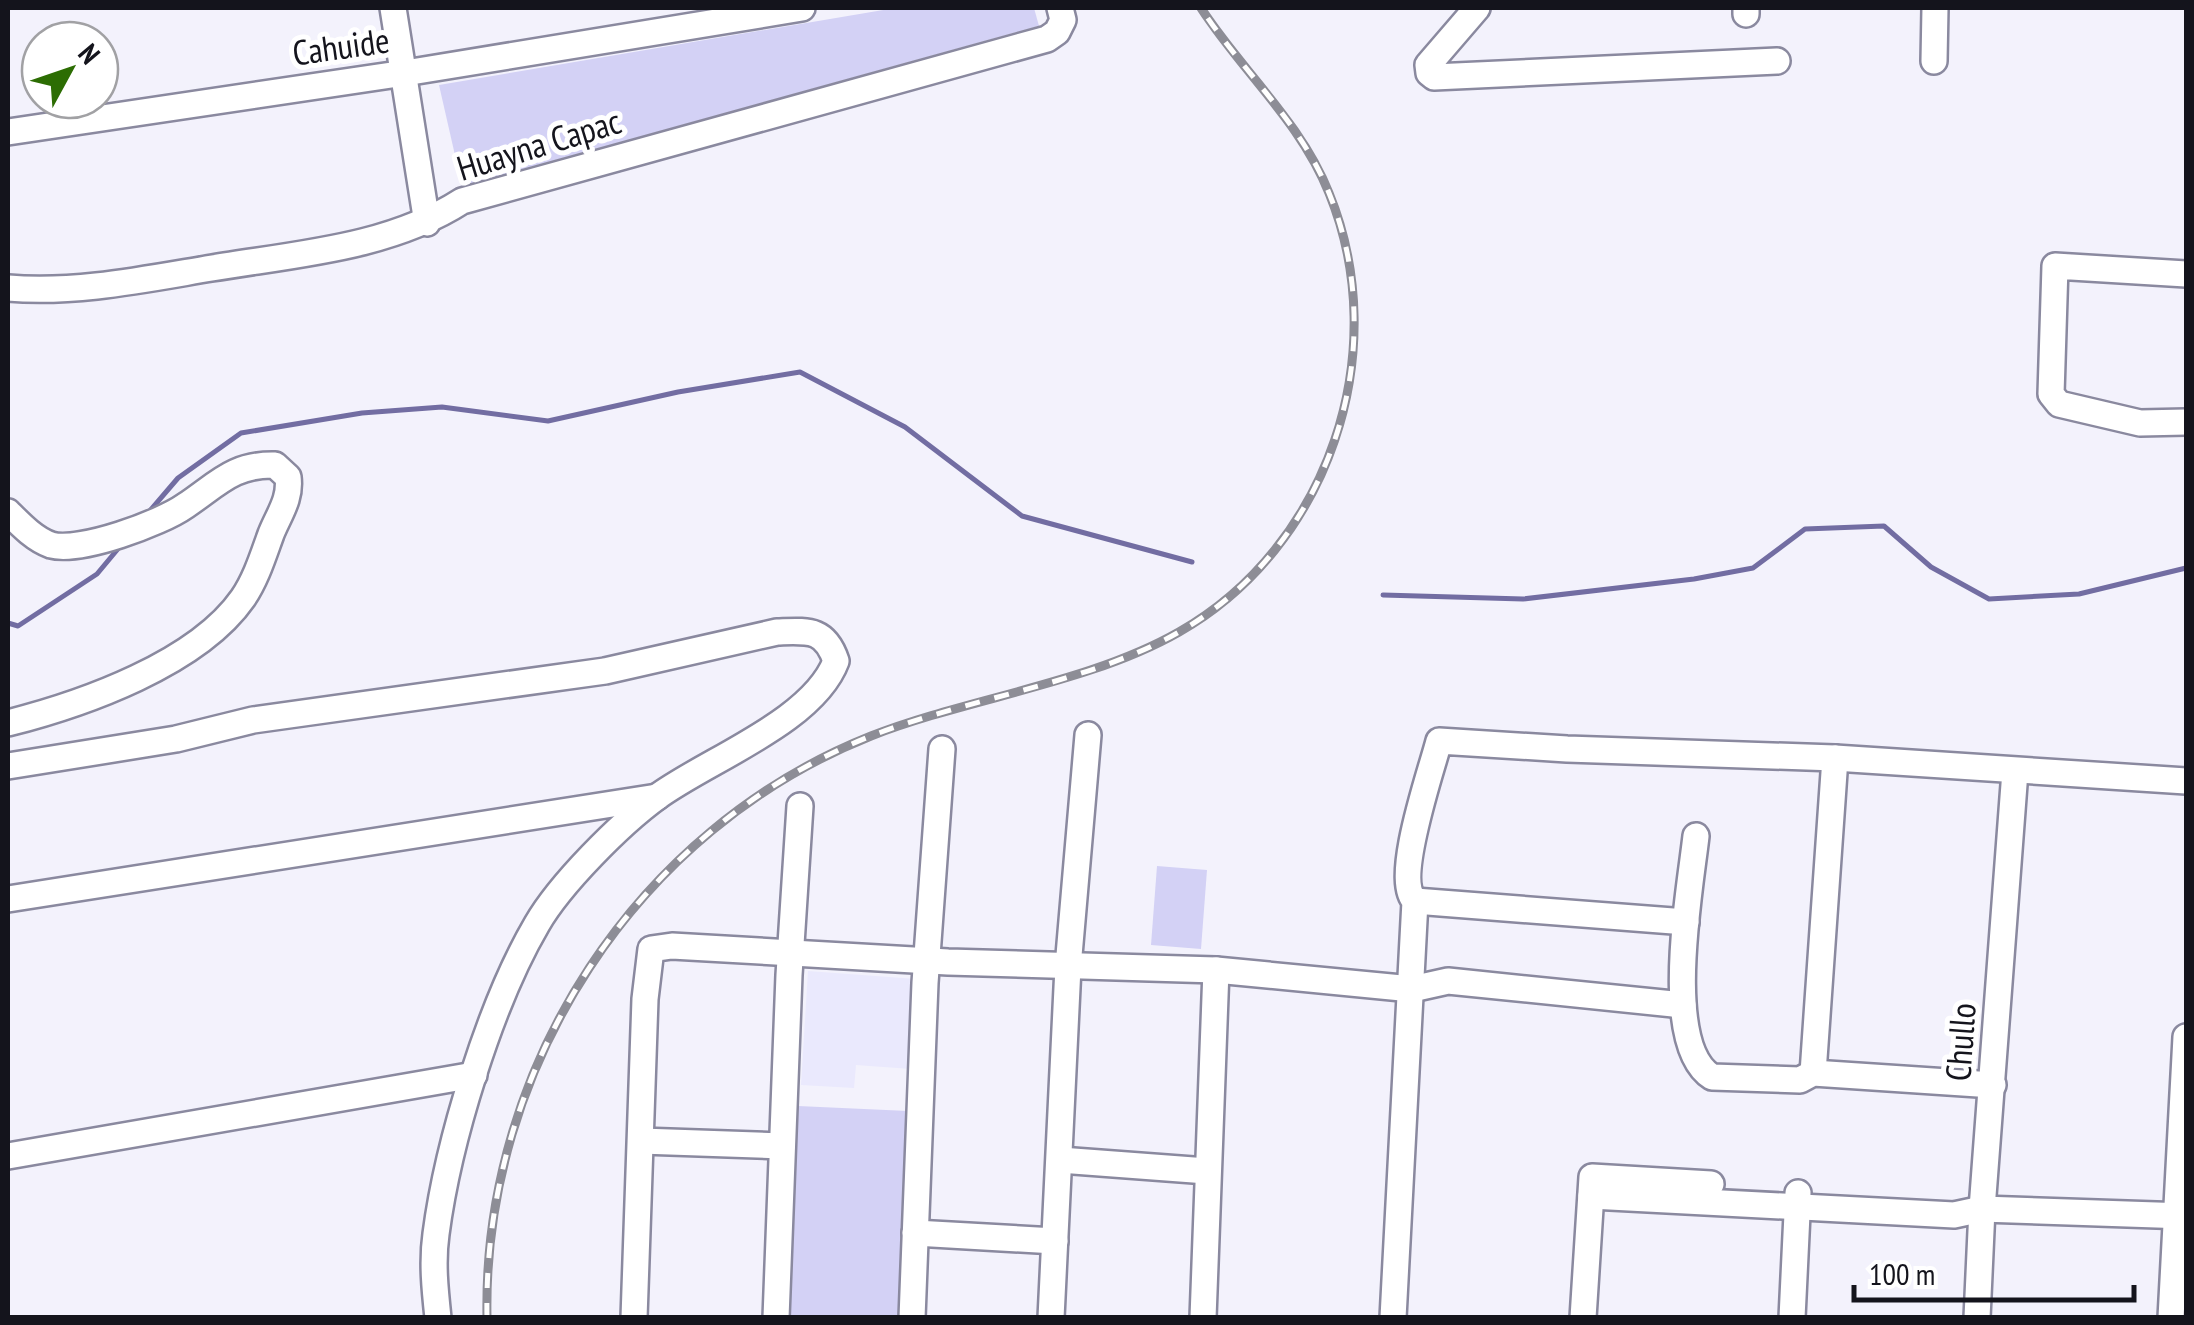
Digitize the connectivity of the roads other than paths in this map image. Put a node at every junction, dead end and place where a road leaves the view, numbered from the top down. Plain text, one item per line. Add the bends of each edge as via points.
1 (393, 8) edge
2 (802, 8) edge
3 (1060, 8) edge
4 (1476, 8) edge
5 (1935, 8) edge
6 (1777, 61) dead end
7 (1934, 61) dead end
8 (405, 73) junction
9 (8, 132) edge
10 (427, 222) junction
11 (2186, 274) edge
12 (8, 288) edge
13 (2186, 422) edge
14 (8, 512) edge
15 (8, 724) edge
16 (1088, 735) dead end
17 (942, 749) dead end
18 (1835, 758) junction
19 (8, 766) edge
20 (2015, 771) junction
21 (2186, 780) edge
22 (658, 797) junction
23 (800, 806) dead end
24 (1696, 836) dead end
25 (8, 899) edge
26 (1415, 902) junction
27 (1686, 922) junction
28 (790, 952) junction
29 (927, 961) junction
30 (1068, 967) junction
31 (1216, 970) junction
32 (1412, 989) junction
33 (1683, 1005) junction
34 (2186, 1037) edge
35 (1813, 1072) junction
36 (474, 1076) junction
37 (1993, 1085) junction
38 (641, 1141) junction
39 (782, 1146) junction
40 (8, 1156) edge
41 (1060, 1160) junction
42 (1207, 1171) junction
43 (1601, 1190) junction
44 (1793, 1199) junction
45 (1982, 1209) junction
46 (2181, 1215) edge
47 (915, 1233) junction
48 (1056, 1241) junction
49 (438, 1318) edge
50 (634, 1318) edge
51 (776, 1318) edge
52 (912, 1318) edge
53 (1052, 1318) edge
54 (1203, 1318) edge
55 (1393, 1318) edge
56 (1583, 1318) edge
57 (1598, 1318) edge
58 (1776, 1318) edge
59 (1792, 1318) edge
60 (1977, 1318) edge
61 (2171, 1318) edge

1 - 8 street
2 - 8 street, Cahuide
3 - 10 street, Huayna Capac via 1064,20 1047,39 462,201
4 - 6 street via 1428,64 1434,78
5 - 7 street
8 - 9 street, Cahuide
8 - 10 street
10 - 12 street, Huayna Capac via 352,244 158,277 38,291
11 - 13 street via 2055,266 2051,394 2059,404 2140,422
14 - 15 street via 41,539 76,547 182,509 255,464 275,465 288,477 291,494 244,596 192,648 122,684
16 - 30 street
17 - 29 street
18 - 20 street
18 - 26 street via 1439,741 1407,878
18 - 35 street
19 - 22 street via 253,720 605,670 777,632 806,632 830,645 836,661 821,690 734,754
20 - 21 street
20 - 37 street, Chullo
22 - 25 street
22 - 36 street via 562,888 536,925
23 - 28 street
24 - 27 street
26 - 27 street
26 - 32 street
27 - 33 street
28 - 29 street
28 - 38 street via 651,948
28 - 39 street
29 - 30 street
29 - 47 street
30 - 31 street
30 - 41 street
31 - 32 street
31 - 42 street
32 - 33 street via 1448,981
32 - 55 street
33 - 35 street via 1687,1039 1700,1070 1712,1077 1800,1080
34 - 46 street
35 - 37 street
36 - 40 street
36 - 49 street via 436,1234
37 - 45 street, Chullo
38 - 39 street
38 - 50 street
39 - 51 street
41 - 42 street
41 - 48 street
42 - 54 street
43 - 44 street
43 - 56 street
43 - 57 street
44 - 45 street via 1954,1216
44 - 58 street
44 - 59 street
45 - 46 street
45 - 60 street, Chullo
46 - 61 street
47 - 48 street
47 - 52 street
48 - 53 street

